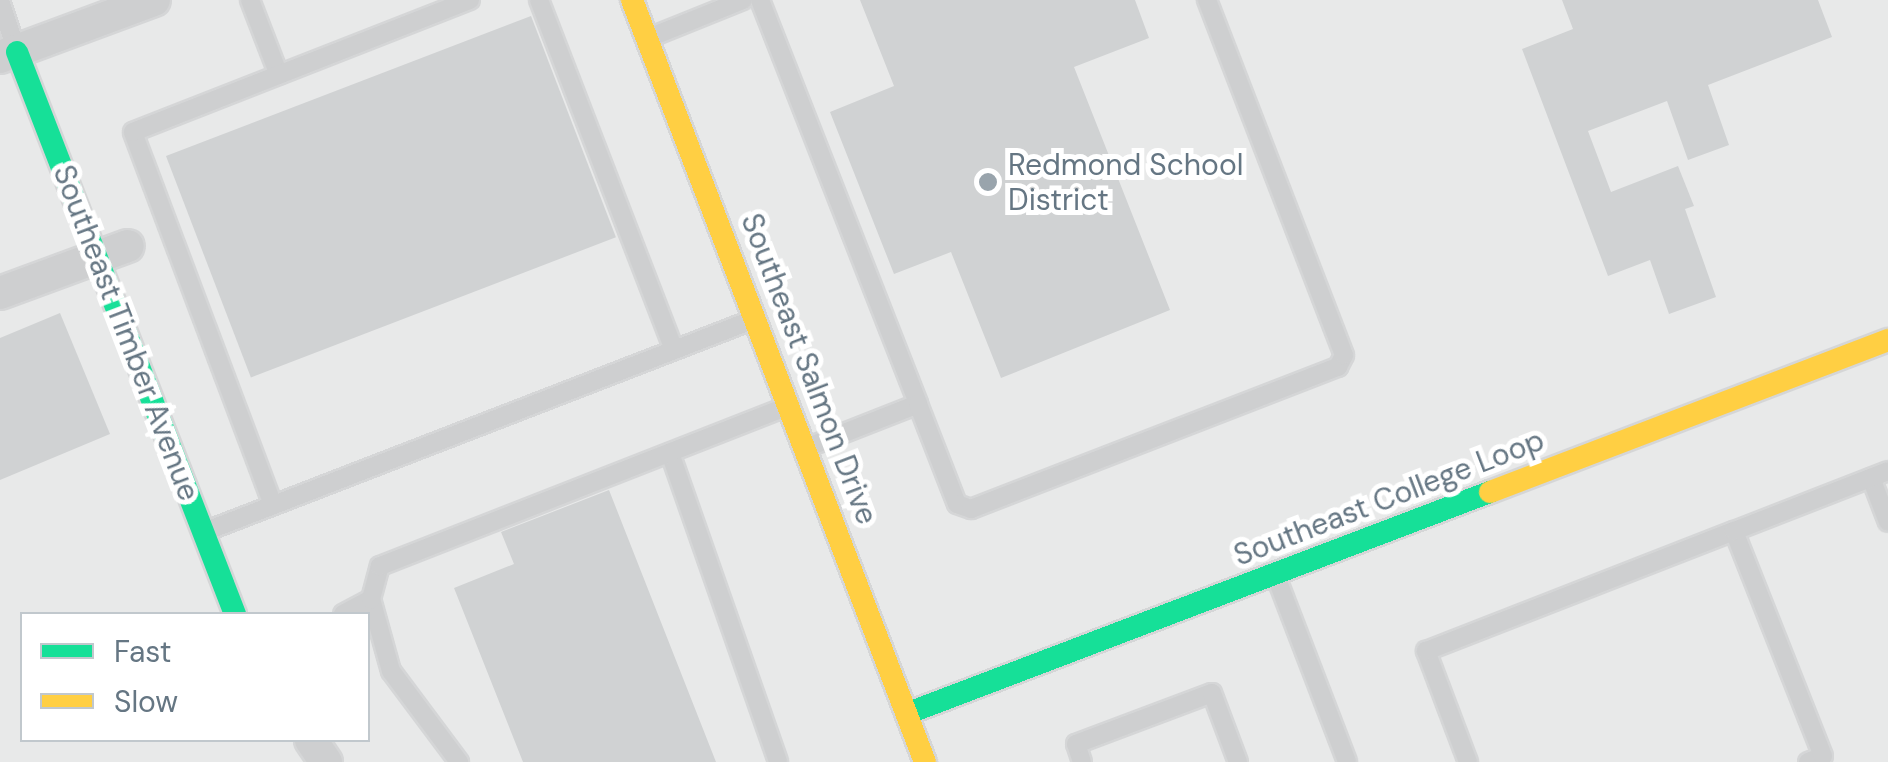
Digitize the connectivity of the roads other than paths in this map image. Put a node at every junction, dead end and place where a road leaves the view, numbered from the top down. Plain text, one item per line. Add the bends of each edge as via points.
1 (0, 0) edge
2 (154, 0) edge
3 (250, 0) edge
4 (470, 0) edge
5 (539, 0) edge
6 (632, 0) edge
7 (743, 0) edge
8 (760, 0) edge
9 (1208, 0) edge
10 (647, 38) junction
11 (9, 55) edge
12 (279, 75) junction
13 (128, 246) dead end
14 (0, 293) edge
15 (757, 318) junction
16 (1888, 340) edge
17 (674, 350) junction
18 (918, 404) junction
19 (791, 406) junction
20 (807, 447) junction
21 (670, 453) junction
22 (1880, 474) edge
23 (274, 505) junction
24 (1888, 522) edge
25 (1734, 531) junction
26 (204, 532) junction
27 (1275, 574) junction
28 (371, 599) junction
29 (234, 612) edge
30 (347, 612) edge
31 (911, 712) junction
32 (458, 762) edge
33 (778, 762) edge
34 (925, 762) edge
35 (1082, 762) edge
36 (1238, 762) edge
37 (1348, 762) edge
38 (1468, 762) edge
39 (1808, 762) edge

1 - 11 lane
2 - 11 street
3 - 12 lane
4 - 12 lane
5 - 17 lane
6 - 10 street, Southeast Salmon Drive
7 - 10 lane
8 - 18 lane
9 - 18 lane via 1344,355 1338,367 972,509 957,504
10 - 15 street, Southeast Salmon Drive
11 - 26 street, Southeast Timber Avenue
12 - 23 lane via 134,132
13 - 14 street
15 - 17 lane
15 - 19 street, Southeast Salmon Drive
16 - 27 street, Southeast College Loop
17 - 23 lane
18 - 20 lane
19 - 20 street, Southeast Salmon Drive
19 - 21 lane
20 - 31 street, Southeast Salmon Drive
21 - 28 lane via 380,566
21 - 33 lane
22 - 24 lane
22 - 25 lane
23 - 26 lane
25 - 38 lane via 1426,651
25 - 39 lane via 1823,756
26 - 29 street, Southeast Timber Avenue
27 - 31 street, Southeast College Loop
27 - 37 lane
28 - 30 lane
28 - 32 lane via 391,671
31 - 34 street, Southeast Salmon Drive
35 - 36 lane via 1076,744 1212,692

